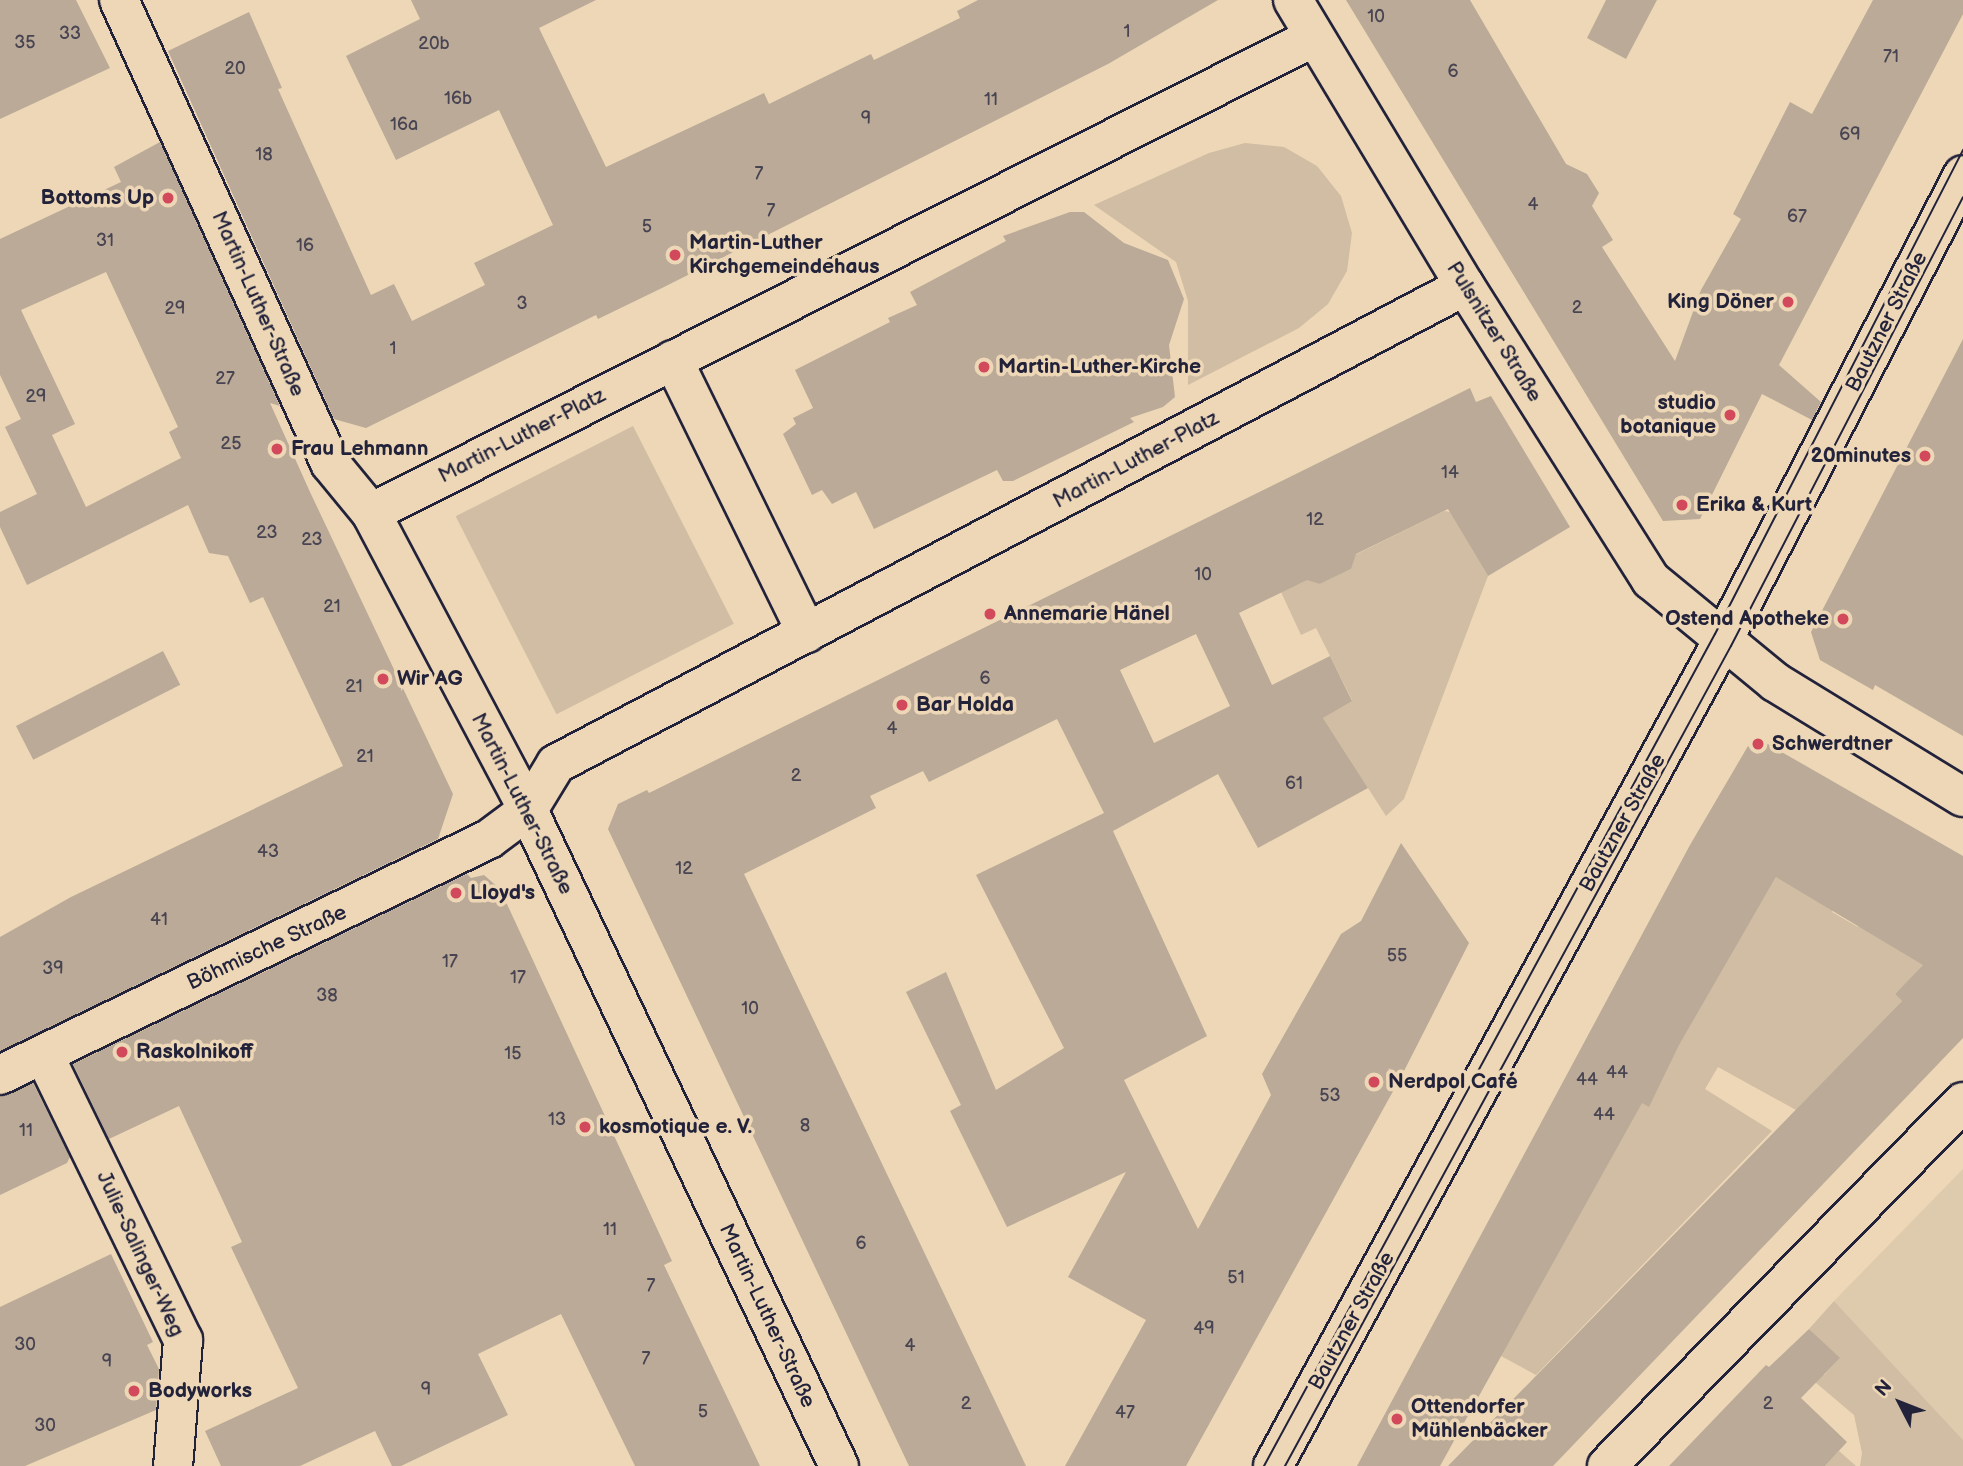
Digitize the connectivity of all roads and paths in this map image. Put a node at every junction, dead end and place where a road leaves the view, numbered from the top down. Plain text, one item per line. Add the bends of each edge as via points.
1 (119, 0) edge
2 (1293, 0) edge
3 (1314, 37) junction
4 (1963, 175) edge
5 (1465, 286) junction
6 (673, 360) junction
7 (371, 513) junction
8 (807, 633) junction
9 (1723, 640) junction
10 (1963, 797) edge
11 (528, 810) junction
12 (44, 1055) junction
13 (0, 1075) edge
14 (1963, 1102) edge
15 (173, 1466) edge
16 (839, 1466) edge
17 (1273, 1466) edge
18 (1607, 1466) edge

1 - 7 street, Martin-Luther-Straße via 330,463
2 - 3 street, Pulsnitzer Straße
3 - 5 street, Pulsnitzer Straße
3 - 6 street, Martin-Luther-Platz
4 - 9 street, Bautzner Straße
5 - 8 street, Martin-Luther-Platz
5 - 9 street, Pulsnitzer Straße via 1651,580
6 - 7 street, Martin-Luther-Platz
6 - 8 street
7 - 11 street, Martin-Luther-Straße
8 - 11 street, Martin-Luther-Platz via 555,764
9 - 10 street, Pulsnitzer Straße via 1775,682
9 - 17 street, Bautzner Straße
11 - 12 street, Böhmische Straße via 489,839 378,896
11 - 16 street, Martin-Luther-Straße
12 - 13 street, Böhmische Straße
12 - 15 street, Julie-Salinger-Weg via 183,1340
14 - 18 street

